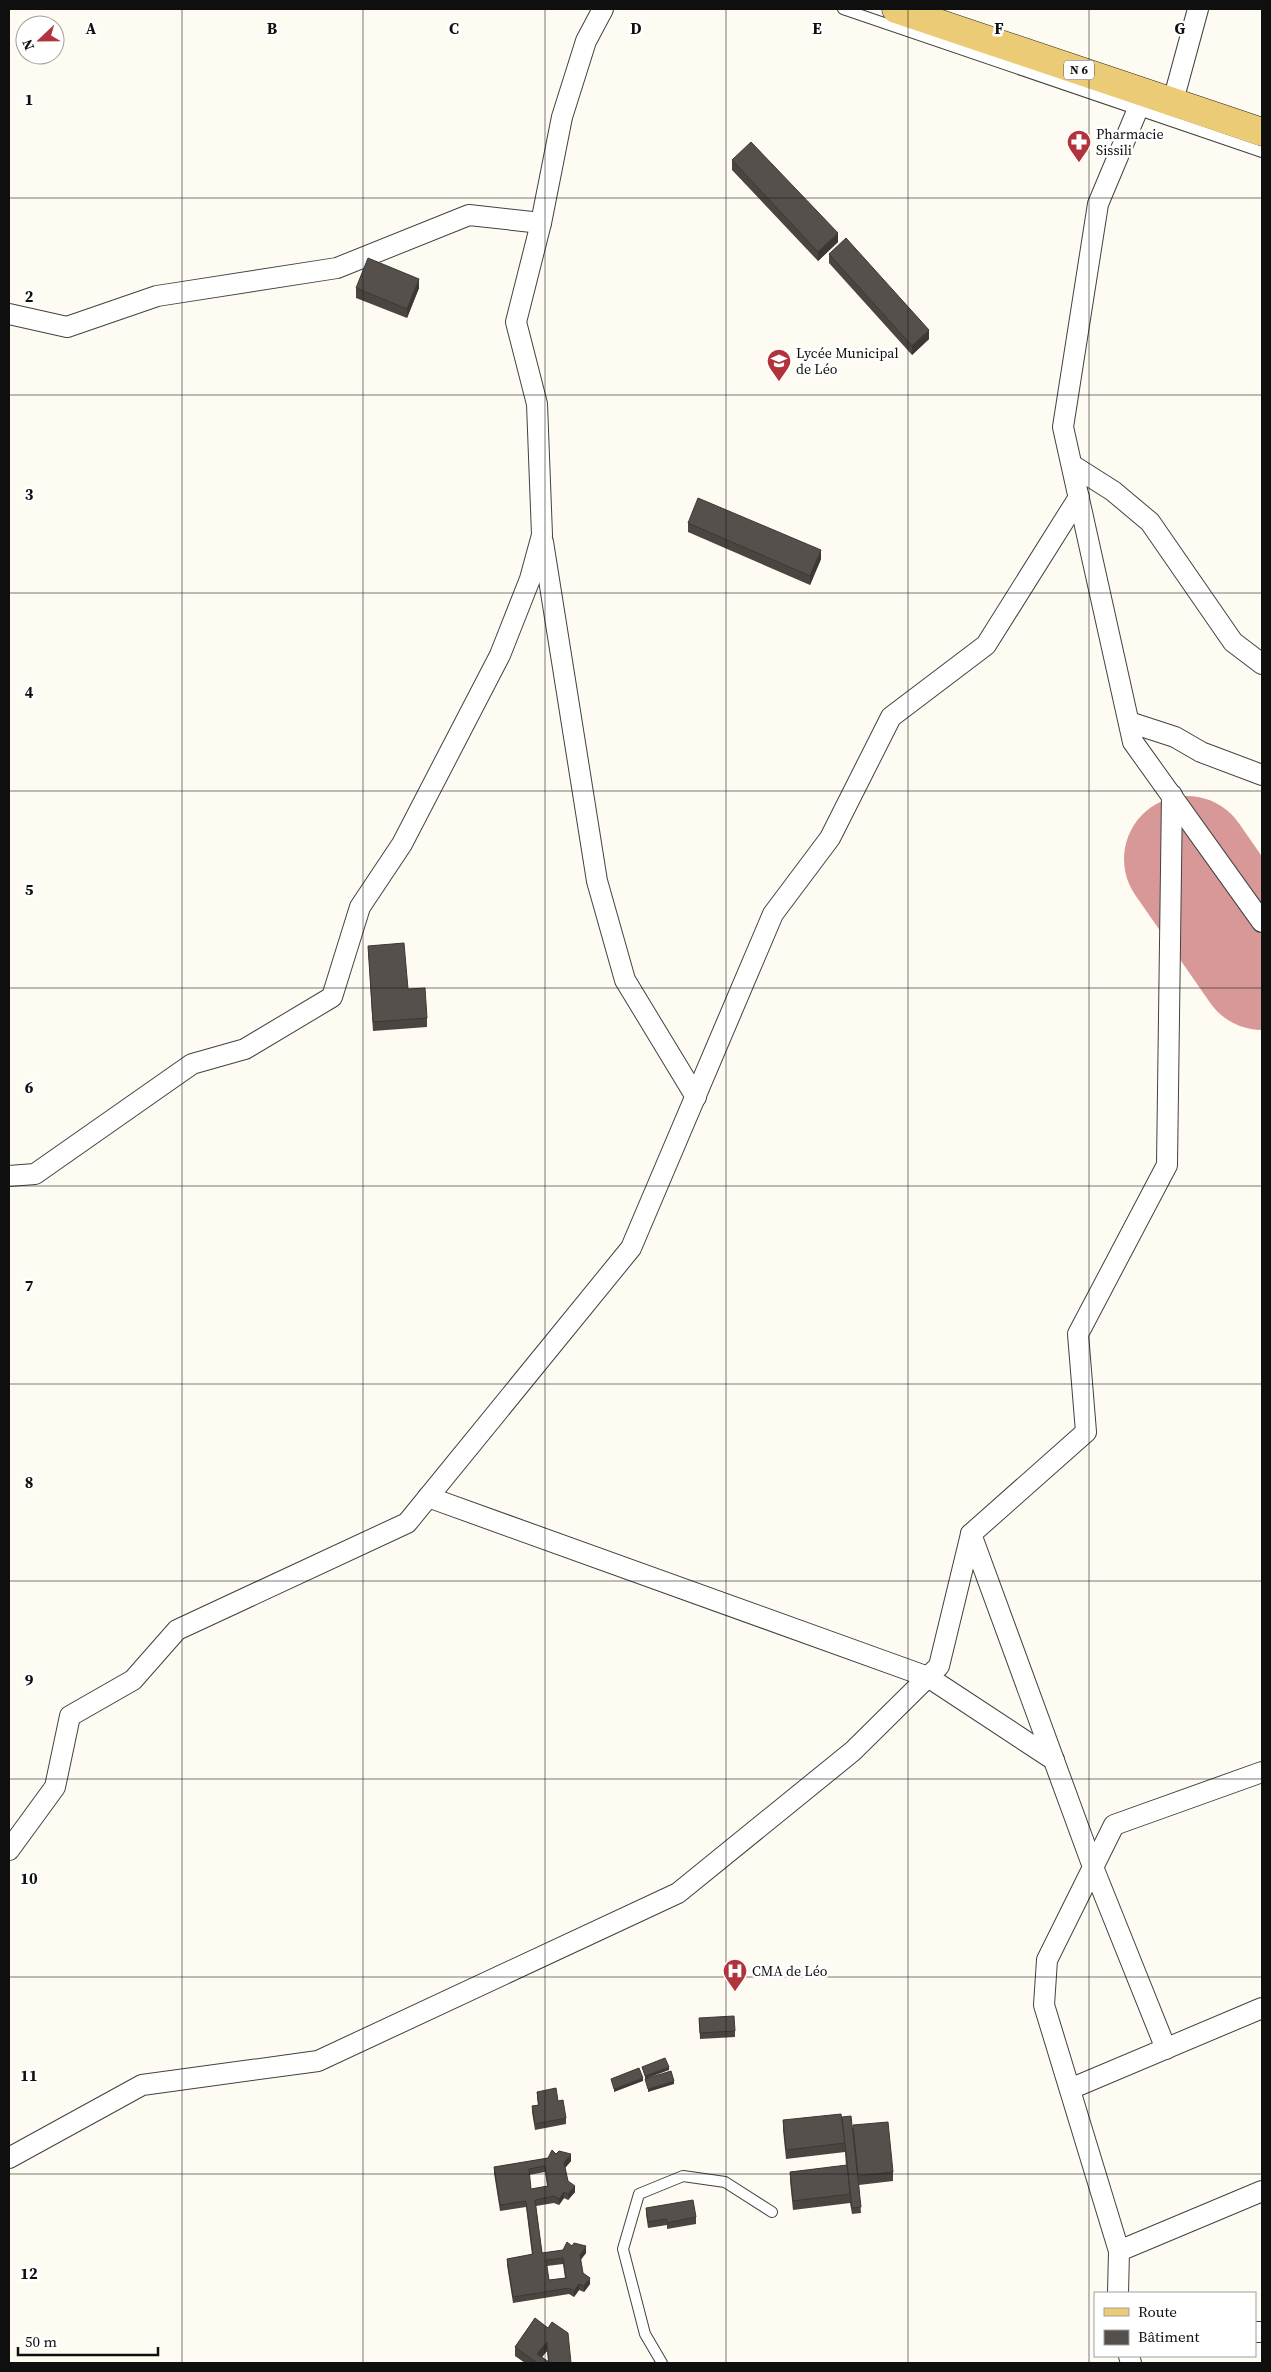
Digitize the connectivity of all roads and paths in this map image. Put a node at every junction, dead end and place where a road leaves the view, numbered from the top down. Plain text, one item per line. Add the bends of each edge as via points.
1 (603, 9) edge
2 (843, 9) edge
3 (896, 9) edge
4 (1198, 9) edge
5 (1142, 101) junction
6 (1173, 101) junction
7 (1262, 132) edge
8 (1262, 152) edge
9 (541, 223) junction
10 (9, 314) edge
11 (1072, 465) junction
12 (1079, 497) junction
13 (542, 535) junction
14 (1262, 664) edge
15 (1129, 722) junction
16 (1262, 775) edge
17 (1172, 795) junction
18 (1262, 922) edge
19 (696, 1097) junction
20 (9, 1176) edge
21 (428, 1498) junction
22 (971, 1534) junction
23 (928, 1676) junction
24 (1054, 1760) junction
25 (1262, 1772) edge
26 (9, 1850) edge
27 (1094, 1867) junction
28 (1262, 2008) edge
29 (1166, 2048) junction
30 (1070, 2089) junction
31 (9, 2158) edge
32 (1262, 2191) edge
33 (772, 2212) dead end
34 (1119, 2250) junction
35 (1118, 2292) edge
36 (662, 2363) edge

1 - 9 street via 586,41 562,117
2 - 5 lane
3 - 5 main road, N 6
4 - 6 street
5 - 6 main road, N 6
5 - 8 lane
5 - 11 street via 1098,204 1063,427
6 - 7 main road, N 6
9 - 10 street via 469,215 337,268 157,296 67,327
9 - 13 street via 516,322 537,404
11 - 12 street
11 - 14 street via 1113,491 1150,522 1232,642
12 - 15 street
12 - 19 street via 986,645 891,717 830,838 774,914
13 - 19 street via 597,881 626,980
13 - 20 street via 530,579 500,655 402,844 360,907 332,997 245,1050 192,1064 35,1174
15 - 16 street via 1175,737 1201,752
15 - 17 street via 1134,742
17 - 18 street
17 - 22 street via 1167,1164 1078,1334 1086,1432
19 - 21 street via 631,1248
21 - 23 street
21 - 26 street via 407,1523 177,1630 133,1680 70,1716 55,1788
22 - 23 street via 939,1666
22 - 24 street
23 - 24 street
23 - 31 street via 853,1751 678,1893 318,2061 142,2085
24 - 27 street
25 - 27 street via 1114,1825
27 - 29 street
27 - 30 street via 1047,1960 1044,2005
28 - 29 street
29 - 30 street
30 - 34 street
32 - 34 street
33 - 36 lane via 725,2182 683,2176 639,2194 623,2249 645,2334
34 - 35 street

